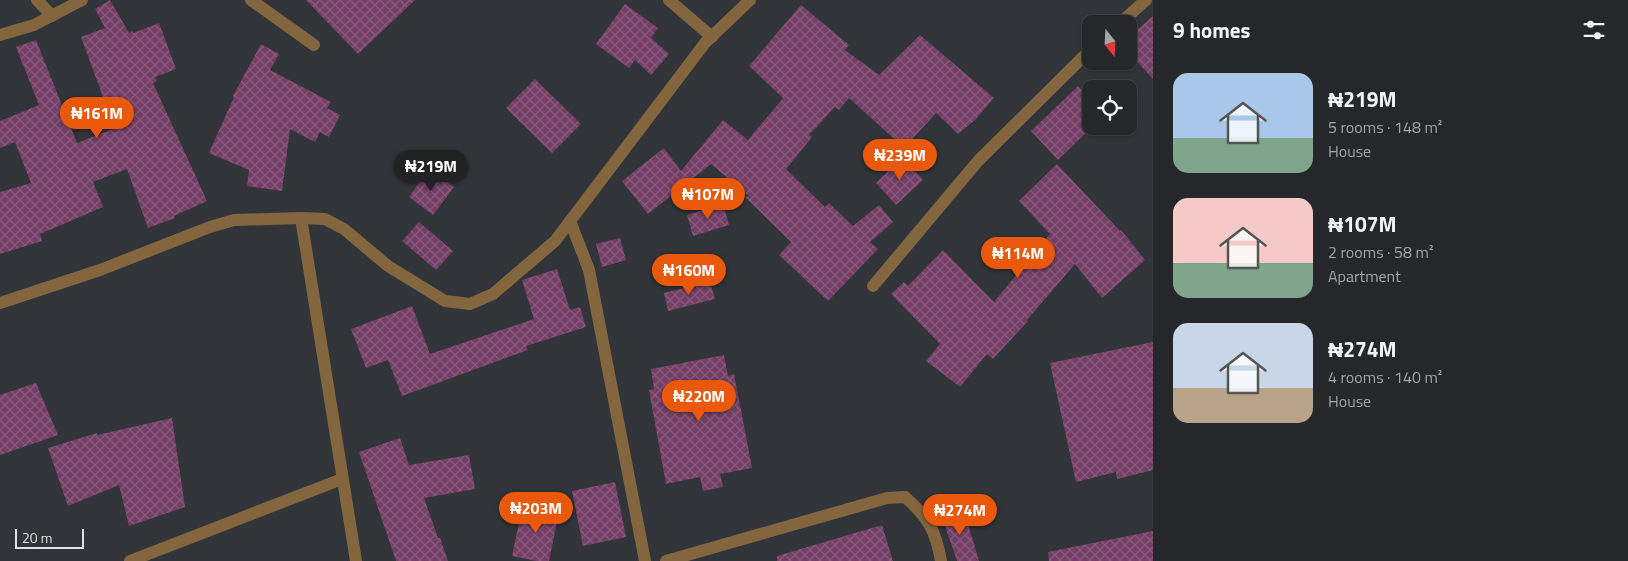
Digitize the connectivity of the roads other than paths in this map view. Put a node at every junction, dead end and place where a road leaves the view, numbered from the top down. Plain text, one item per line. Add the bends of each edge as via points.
1 (37, 0) edge
2 (82, 0) edge
3 (251, 0) edge
4 (668, 0) edge
5 (750, 0) edge
6 (1146, 0) edge
7 (1129, 15) edge
8 (52, 16) junction
9 (0, 35) edge
10 (712, 37) junction
11 (314, 45) dead end
12 (1082, 57) edge
13 (301, 218) junction
14 (570, 221) junction
15 (872, 286) dead end
16 (0, 303) edge
17 (342, 479) junction
18 (130, 561) edge
19 (356, 561) edge
20 (645, 561) edge
21 (666, 561) edge
22 (941, 561) edge

1 - 8 street
2 - 8 street
3 - 11 street
4 - 10 street
5 - 10 street
6 - 7 street
8 - 9 street
10 - 14 street
12 - 15 street via 978,161
13 - 14 street via 325,219 344,229 388,266 445,301 470,304 493,294 555,241
13 - 16 street via 234,220
13 - 17 street
14 - 20 street via 589,270
17 - 18 street
17 - 19 street
21 - 22 street via 887,498 905,497 932,527

